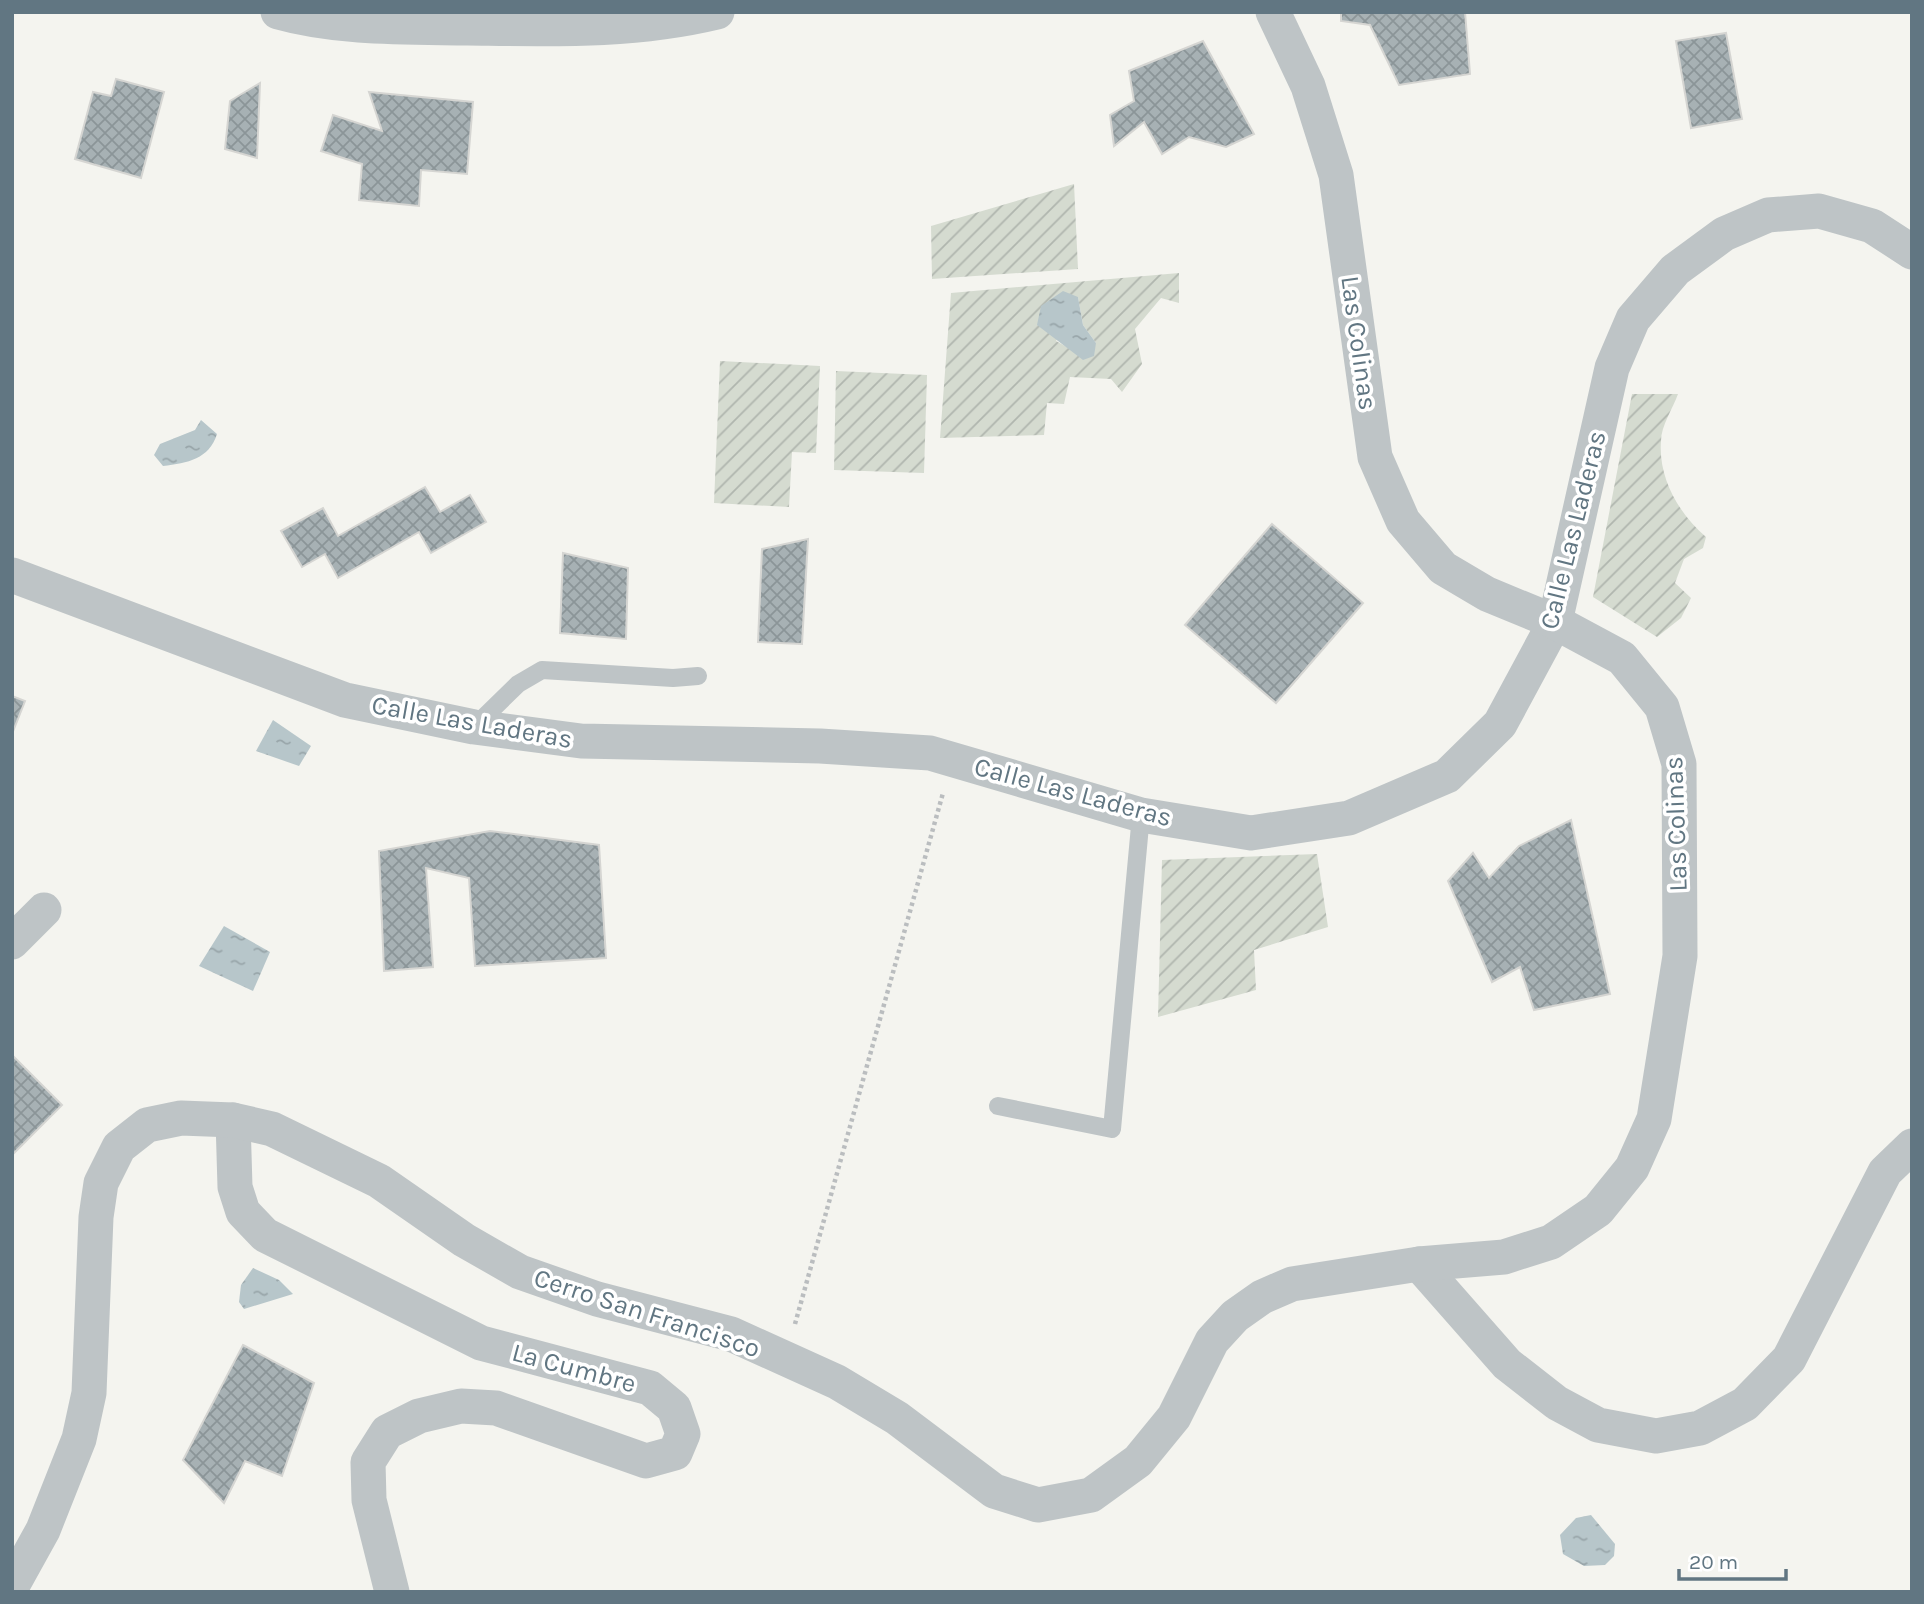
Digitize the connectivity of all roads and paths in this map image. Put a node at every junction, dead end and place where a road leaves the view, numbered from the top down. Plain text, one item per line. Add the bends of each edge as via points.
1 (278, 12) edge
2 (717, 12) edge
3 (1273, 12) edge
4 (1912, 252) edge
5 (12, 575) edge
6 (1555, 622) junction
7 (698, 676) dead end
8 (474, 727) junction
9 (952, 760) junction
10 (1141, 815) junction
11 (44, 910) dead end
12 (12, 942) edge
13 (998, 1106) dead end
14 (233, 1121) junction
15 (1912, 1146) edge
16 (1419, 1264) junction
17 (785, 1359) junction
18 (12, 1586) edge
19 (392, 1592) edge

1 - 2 street via 298,18 401,27 611,30
3 - 6 street, Las Colinas via 1308,86 1336,176 1375,457 1403,521 1443,568 1487,594
4 - 6 street, Calle Las Laderas via 1872,226 1819,211 1768,215 1724,234 1675,270 1633,319 1612,368
5 - 8 street, Calle Las Laderas via 345,700
6 - 10 street, Calle Las Laderas via 1500,724 1447,776 1349,818 1251,833
6 - 16 street, Las Colinas via 1622,658 1662,707 1679,764 1680,956 1654,1119 1632,1168 1598,1210 1551,1242 1504,1257
7 - 8 lane via 542,670 518,684
8 - 9 street, Calle Las Laderas via 580,741 820,746 930,753
9 - 10 street, Calle Las Laderas
9 - 17 path
10 - 13 lane via 1112,1129
11 - 12 street
14 - 17 street, Cerro San Francisco via 272,1129 379,1181 520,1272 597,1299 731,1334
14 - 18 street, Cerro San Francisco via 181,1118 147,1125 119,1147 101,1183 89,1393 79,1439 43,1530
14 - 19 street, La Cumbre via 235,1187 243,1212 265,1235 481,1343 650,1388 674,1408 679,1421 683,1434 675,1453 646,1461 496,1408 461,1406 419,1416 387,1432 368,1462 369,1500
15 - 16 street via 1885,1172 1789,1359 1745,1404 1700,1428 1656,1436 1598,1425 1557,1403 1507,1364
16 - 17 street, Cerro San Francisco via 1292,1284 1262,1297 1234,1316 1212,1341 1174,1417 1138,1461 1091,1494 1038,1506 994,1491 897,1418 837,1382

